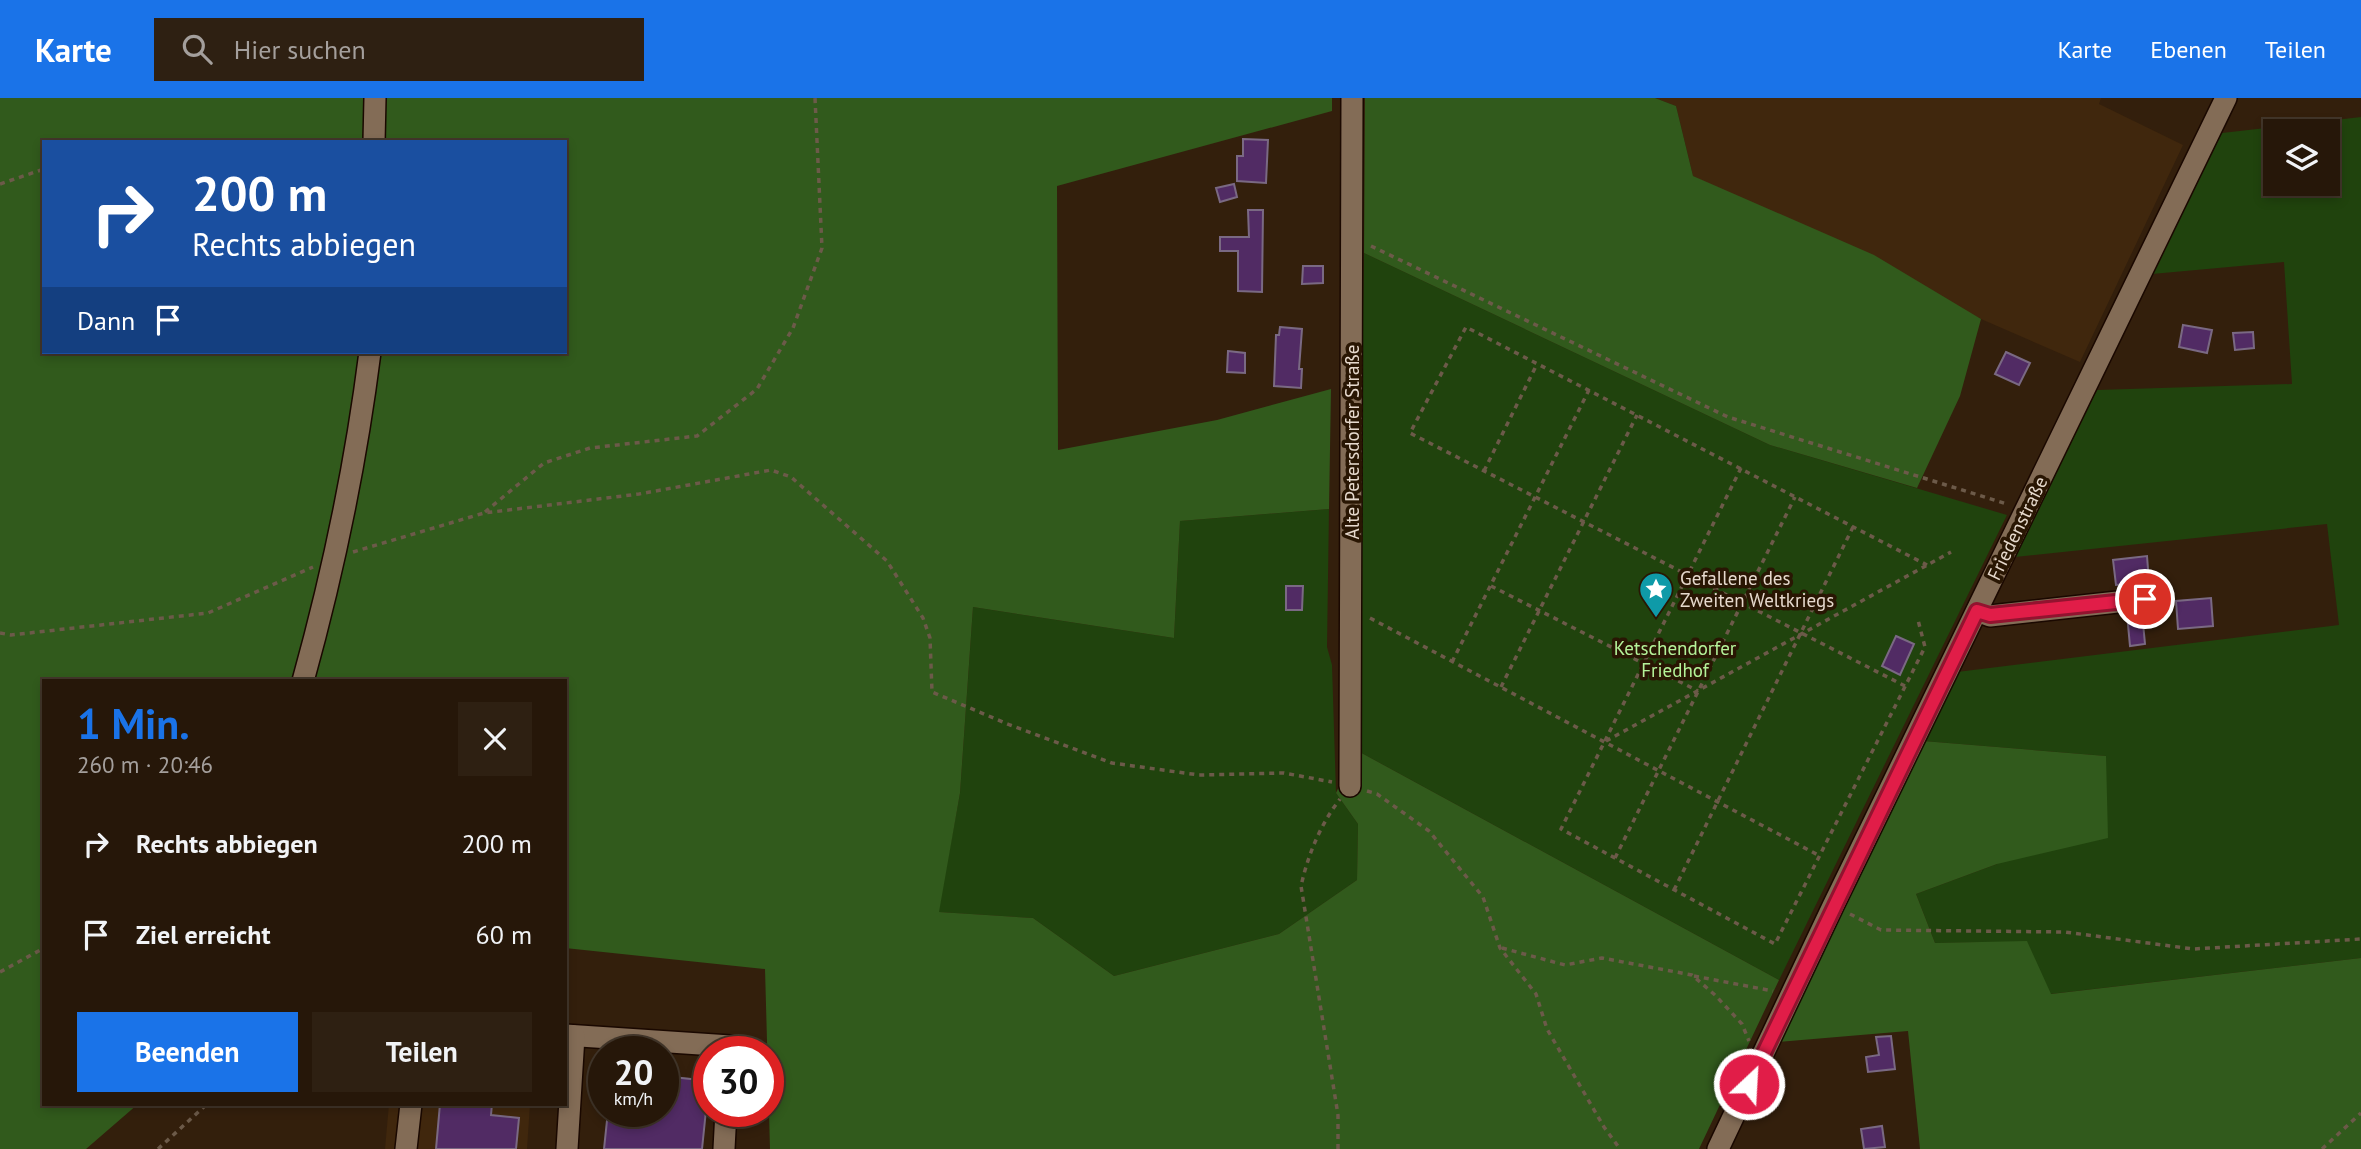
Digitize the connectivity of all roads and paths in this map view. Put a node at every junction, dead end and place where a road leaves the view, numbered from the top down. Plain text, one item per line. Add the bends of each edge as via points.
1 (375, 98) edge
2 (815, 98) edge
3 (1352, 98) edge
4 (2226, 98) edge
5 (374, 140) edge
6 (42, 170) edge
7 (0, 184) edge
8 (1353, 237) junction
9 (370, 354) edge
10 (1537, 364) junction
11 (1589, 390) junction
12 (1637, 415) junction
13 (1741, 468) junction
14 (1484, 471) junction
15 (1535, 497) junction
16 (1796, 497) junction
17 (2026, 510) junction
18 (484, 513) junction
19 (1583, 522) junction
20 (1853, 527) junction
21 (1951, 552) dead end
22 (334, 557) junction
23 (1927, 565) junction
24 (1688, 575) junction
25 (1490, 586) junction
26 (2145, 599) dead end
27 (1742, 603) junction
28 (1350, 608) junction
29 (1539, 610) junction
30 (1977, 611) junction
31 (1918, 620) dead end
32 (0, 633) edge
33 (1801, 634) junction
34 (1452, 662) junction
35 (1644, 663) junction
36 (304, 679) edge
37 (1905, 686) junction
38 (1501, 687) junction
39 (1698, 691) junction
40 (1605, 742) junction
41 (1659, 771) junction
42 (1350, 786) junction
43 (1717, 802) junction
44 (1820, 856) junction
45 (1615, 858) junction
46 (1674, 890) junction
47 (1833, 906) junction
48 (2361, 939) edge
49 (1500, 948) junction
50 (42, 949) edge
51 (0, 972) edge
52 (1692, 975) junction
53 (1791, 995) junction
54 (570, 1036) edge
55 (693, 1044) edge
56 (1759, 1062) junction
57 (205, 1106) edge
58 (411, 1106) edge
59 (2361, 1113) edge
60 (725, 1127) edge
61 (158, 1149) edge
62 (407, 1149) edge
63 (568, 1149) edge
64 (724, 1149) edge
65 (1338, 1149) edge
66 (1620, 1149) edge
67 (1718, 1149) edge
68 (2322, 1149) edge

1 - 5 street
2 - 18 path via 822,248 793,328 757,389 697,436 590,448 544,463
3 - 8 street, Alte Petersdorfer Straße
4 - 17 street, Friedenstraße
6 - 7 path
8 - 17 path via 1728,417
8 - 28 street, Alte Petersdorfer Straße
9 - 22 street via 360,432
10 - 11 path
10 - 14 path
10 - 14 path via 1466,327 1410,433
11 - 12 path
11 - 15 path
12 - 13 path
12 - 19 path
13 - 16 path
13 - 24 path
14 - 15 path
15 - 19 path
15 - 25 path
16 - 20 path
16 - 27 path
17 - 30 street, Friedenstraße
18 - 22 path
18 - 42 path via 639,494 771,470 791,477 887,561 908,591 930,638 932,692 1112,763 1199,775 1284,773
19 - 24 path
19 - 29 path
20 - 23 path
20 - 33 path
21 - 23 path
22 - 32 path via 208,613
22 - 36 street
23 - 33 path
24 - 27 path
24 - 35 path
25 - 29 path
25 - 34 path
26 - 30 street via 1990,615
27 - 33 path
27 - 39 path
28 - 34 path
28 - 42 street, Alte Petersdorfer Straße
29 - 35 path
29 - 38 path
30 - 47 street, Friedenstraße
31 - 37 path via 1924,647
33 - 37 path
33 - 39 path
33 - 43 path
34 - 38 path
35 - 39 path
35 - 40 path
37 - 44 path
38 - 40 path
39 - 40 path
39 - 41 path
40 - 41 path
40 - 45 path via 1561,829
41 - 43 path
41 - 45 path
42 - 49 path via 1377,794 1429,831 1483,897
42 - 65 path via 1307,858 1301,886 1338,1115
43 - 44 path
43 - 46 path
44 - 46 path via 1775,944
45 - 46 path
47 - 48 path via 1881,930 2065,932 2193,950
47 - 53 street, Friedenstraße
49 - 52 path via 1565,965 1602,958
49 - 66 path via 1536,994 1547,1029
50 - 51 path
52 - 53 path
52 - 56 path via 1742,1024
53 - 56 street, Friedenstraße
54 - 55 street
54 - 63 street
56 - 67 street, Friedenstraße
57 - 61 path
58 - 62 street
59 - 68 path
60 - 64 street

